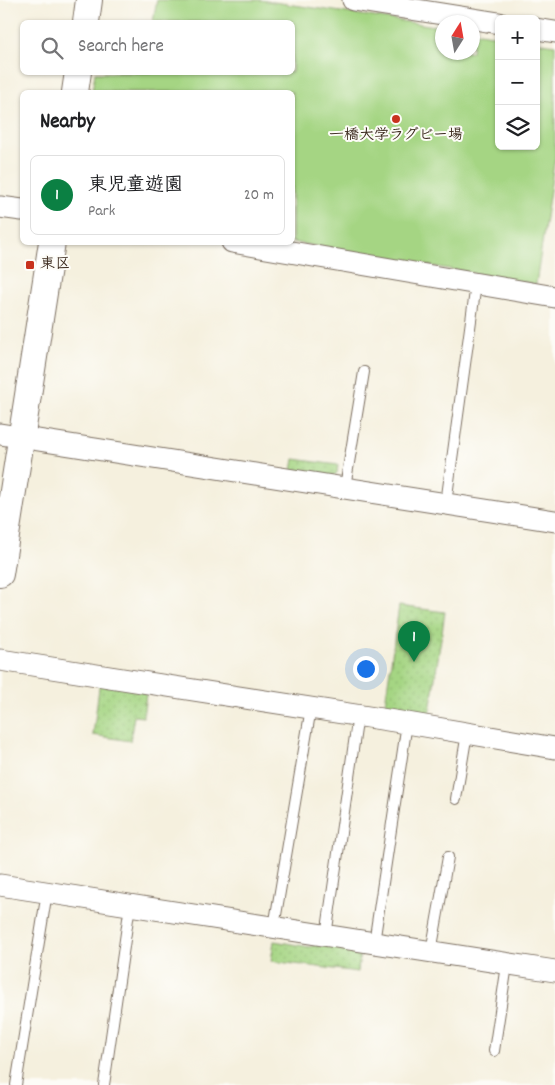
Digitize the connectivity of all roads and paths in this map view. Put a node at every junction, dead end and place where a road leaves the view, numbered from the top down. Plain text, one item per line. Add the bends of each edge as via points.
1 (89, 0) edge
2 (353, 0) edge
3 (86, 20) edge
4 (495, 22) edge
5 (540, 30) edge
6 (555, 32) edge
7 (78, 75) edge
8 (75, 90) edge
9 (0, 207) edge
10 (20, 210) edge
11 (51, 245) edge
12 (249, 245) edge
13 (476, 284) junction
14 (555, 297) edge
15 (364, 372) dead end
16 (10, 436) edge
17 (345, 487) junction
18 (446, 503) junction
19 (555, 521) edge
20 (0, 574) edge
21 (0, 660) edge
22 (311, 708) junction
23 (358, 715) junction
24 (407, 723) junction
25 (466, 733) junction
26 (555, 748) edge
27 (456, 799) dead end
28 (448, 857) dead end
29 (0, 885) edge
30 (47, 892) junction
31 (130, 905) junction
32 (274, 927) junction
33 (326, 936) junction
34 (374, 943) junction
35 (431, 952) junction
36 (506, 965) junction
37 (555, 972) edge
38 (494, 1050) dead end
39 (16, 1085) edge
40 (104, 1085) edge

1 - 3 street
2 - 4 street
5 - 6 street
7 - 8 street
9 - 10 street
11 - 16 street
12 - 13 street
13 - 14 street
13 - 18 lane
15 - 17 lane
16 - 17 street
16 - 20 street
17 - 18 street
18 - 19 street
21 - 22 street
22 - 23 street
22 - 32 lane
23 - 24 street
23 - 33 lane
24 - 25 street
24 - 34 lane
25 - 26 street
25 - 27 lane
28 - 35 lane
29 - 30 street
30 - 31 street
30 - 39 lane
31 - 32 street
31 - 40 lane
32 - 33 street
33 - 34 street
34 - 35 street
35 - 36 street
36 - 37 street
36 - 38 lane

